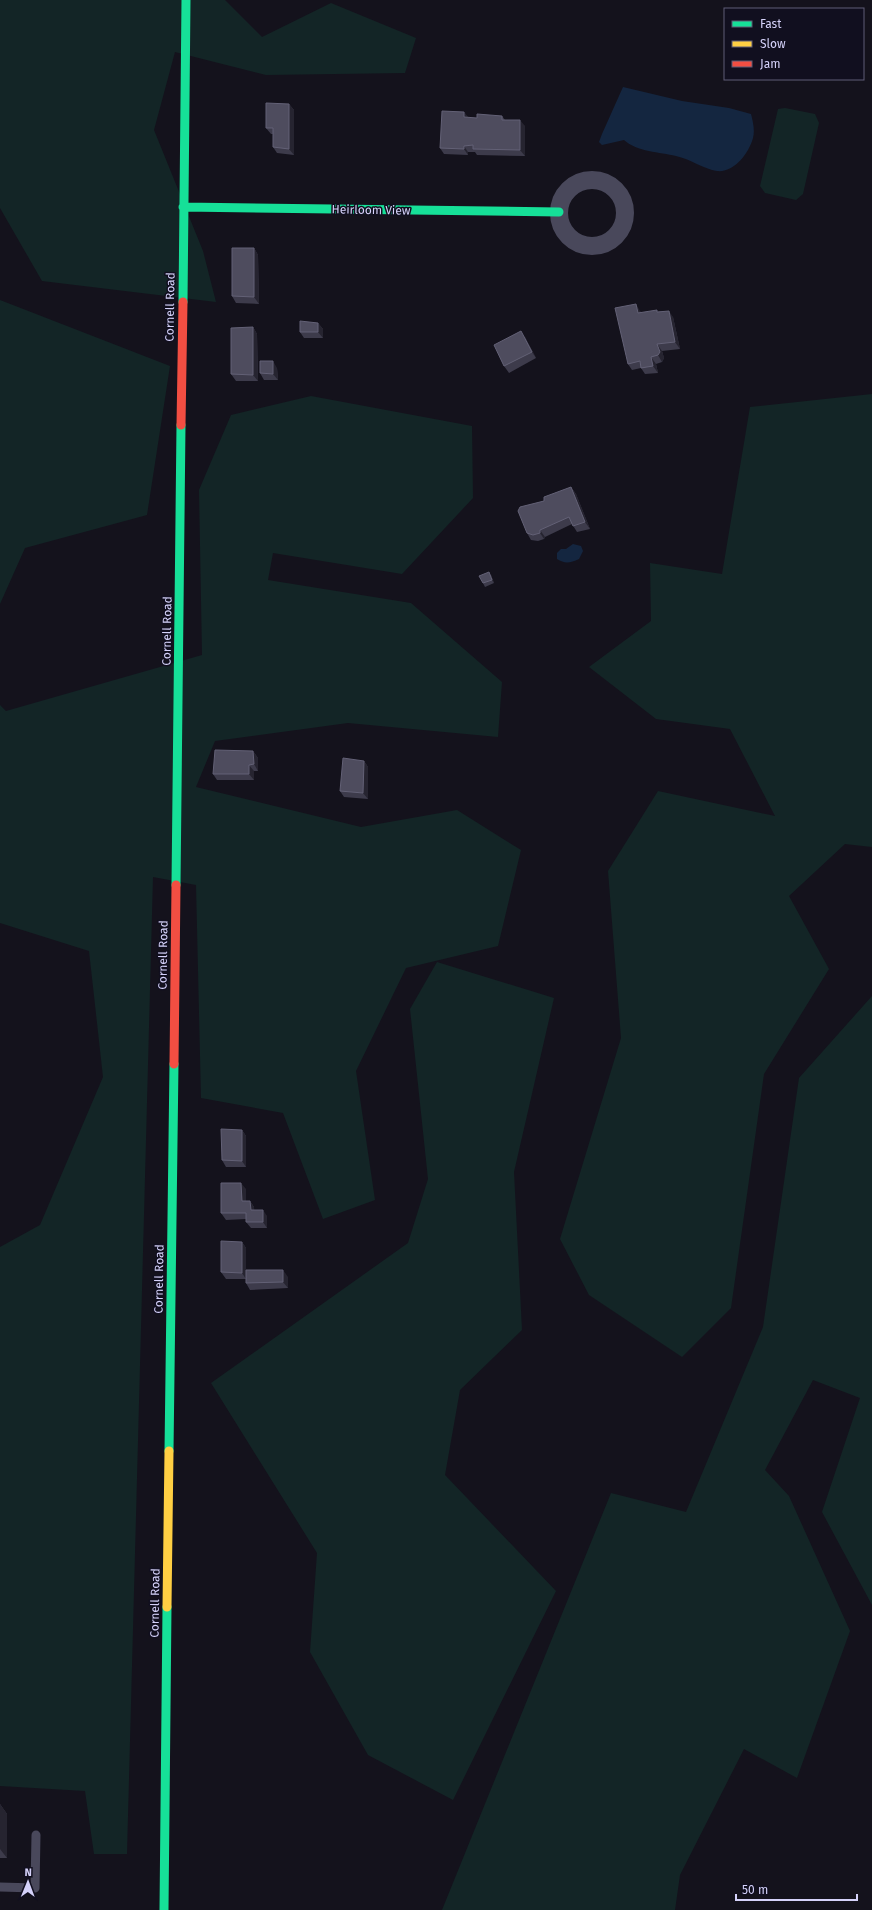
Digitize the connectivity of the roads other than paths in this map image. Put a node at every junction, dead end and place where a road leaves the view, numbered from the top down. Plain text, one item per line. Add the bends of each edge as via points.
1 (186, 0) edge
2 (183, 207) junction
3 (560, 212) dead end
4 (36, 1835) dead end
5 (0, 1887) edge
6 (164, 1910) edge

1 - 2 street, Cornell Road
2 - 3 street, Heirloom View
2 - 6 street, Cornell Road
4 - 5 lane via 35,1888

